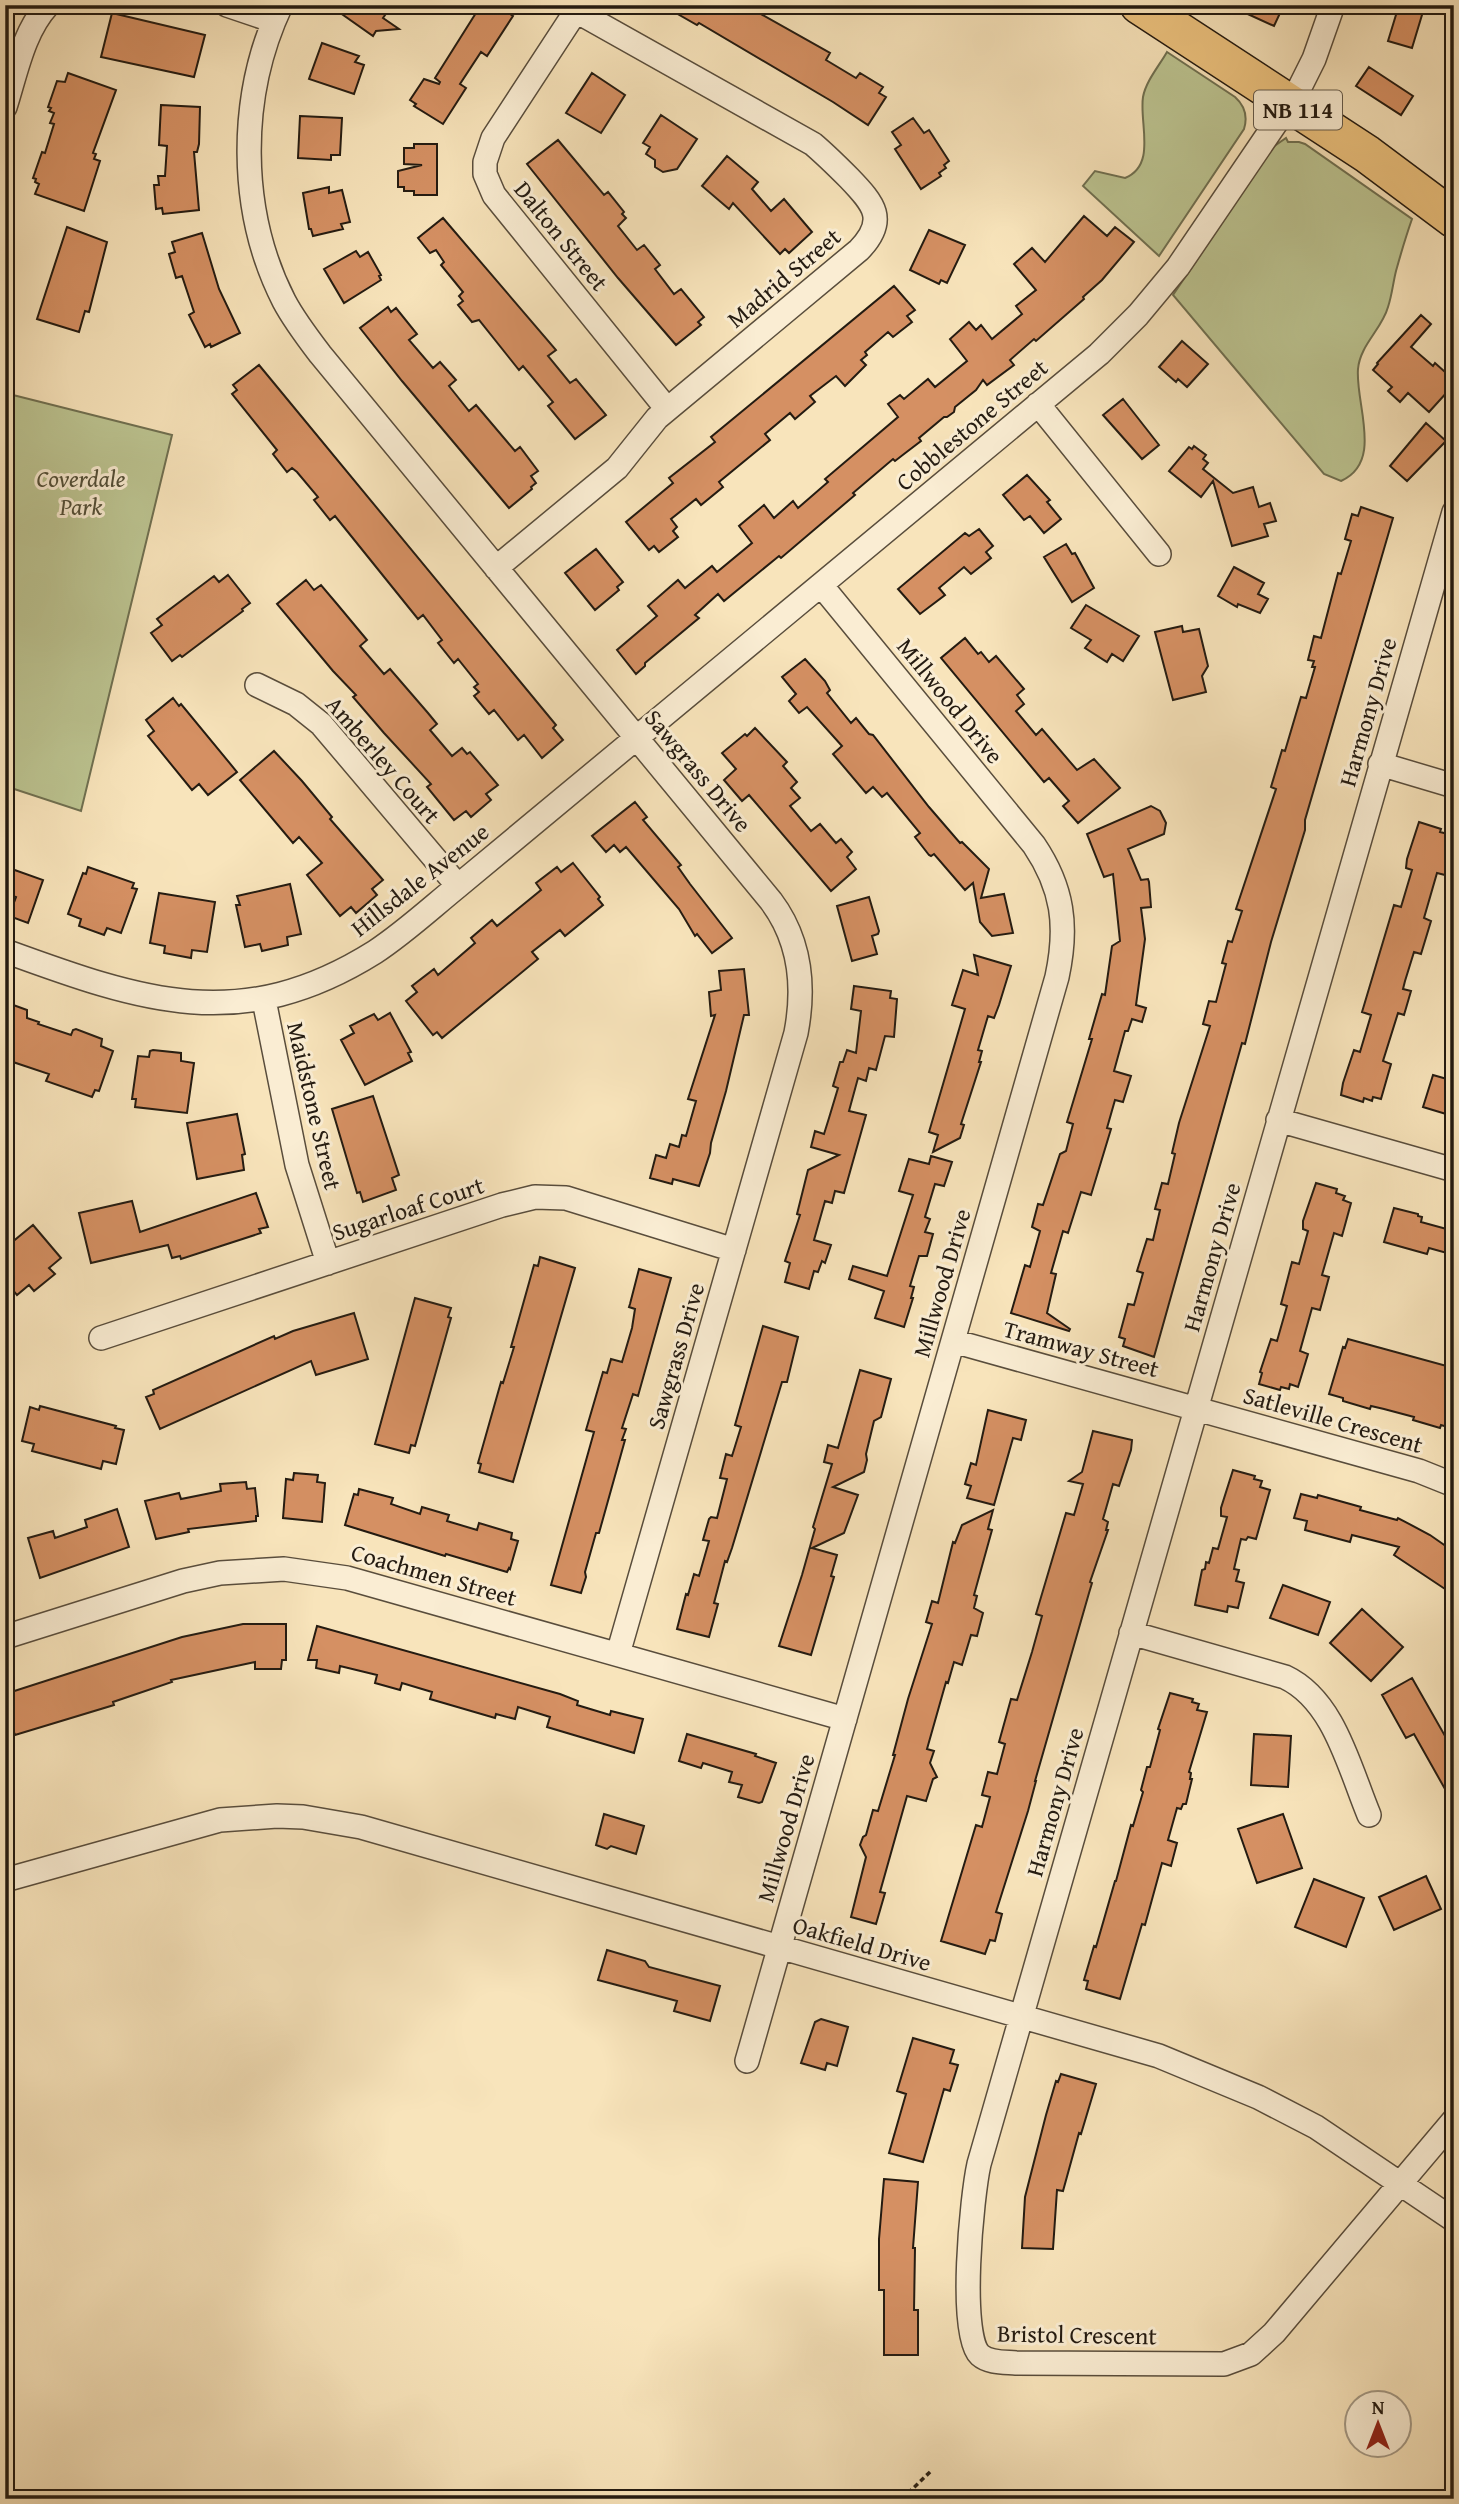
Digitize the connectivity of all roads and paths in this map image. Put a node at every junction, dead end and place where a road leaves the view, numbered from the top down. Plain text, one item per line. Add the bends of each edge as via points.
1 (48, 5) edge
2 (227, 5) edge
3 (1139, 5) edge
4 (1333, 5) edge
5 (573, 8) edge
6 (277, 13) edge
7 (1288, 104) junction
8 (5, 107) edge
9 (1454, 219) edge
10 (1038, 404) junction
11 (667, 409) junction
12 (1454, 512) edge
13 (1159, 554) dead end
14 (496, 568) junction
15 (821, 585) junction
16 (257, 685) dead end
17 (636, 737) junction
18 (1381, 764) junction
19 (1454, 786) edge
20 (458, 886) junction
21 (5, 951) edge
22 (264, 1000) junction
23 (1278, 1120) junction
24 (1454, 1170) edge
25 (734, 1250) junction
26 (328, 1263) junction
27 (101, 1338) dead end
28 (953, 1341) junction
29 (1196, 1408) junction
30 (1454, 1485) edge
31 (1131, 1633) junction
32 (5, 1637) edge
33 (618, 1654) junction
34 (845, 1719) junction
35 (1369, 1815) dead end
36 (5, 1880) edge
37 (780, 1947) junction
38 (1021, 2017) junction
39 (747, 2062) dead end
40 (1454, 2120) edge
41 (1401, 2183) junction
42 (1454, 2220) edge
43 (932, 2470) dead end
44 (902, 2499) edge

1 - 8 street via 27,39
2 - 6 street
3 - 7 main road, NB 114
4 - 7 street, Cobblestone Street via 1309,70
5 - 11 street, Dalton Street via 493,138 485,174 494,195
5 - 11 street, Madrid Street via 813,145 867,196 875,212 871,235 859,250
6 - 14 street, Sawgrass Drive via 253,98 250,162 257,224 276,282 320,354
7 - 9 main road, NB 114 via 1367,154
7 - 10 street, Cobblestone Street via 1178,267 1099,354
10 - 13 street
10 - 15 street, Cobblestone Street
11 - 14 street, Madrid Street via 617,468
12 - 18 street, Harmony Drive
14 - 17 street, Sawgrass Drive
15 - 17 street, Cobblestone Street
15 - 28 street, Millwood Drive via 1034,845 1050,870 1060,904 1064,931 1058,977
16 - 20 street, Amberley Court via 296,704 321,724
17 - 20 street, Hillsdale Avenue
17 - 25 street, Sawgrass Drive via 783,916 798,960 802,990 796,1033
18 - 19 street
18 - 23 street, Harmony Drive
20 - 22 street, Hillsdale Avenue via 398,936 353,965
21 - 22 street, Hillsdale Avenue via 94,983 147,996 208,1003
22 - 26 street, Maidstone Street via 298,1165
23 - 24 street
23 - 29 street, Harmony Drive
25 - 26 street, Sugarloaf Court via 582,1201 551,1196 502,1205
25 - 33 street, Sawgrass Drive
26 - 27 street, Sugarloaf Court
28 - 29 street, Tramway Street
28 - 34 street, Millwood Drive
29 - 30 street, Satleville Crescent
29 - 31 street, Harmony Drive
31 - 35 street via 1285,1677 1304,1688 1329,1719
31 - 38 street, Harmony Drive
32 - 33 street, Coachmen Street via 202,1576 284,1569 347,1578
33 - 34 street, Coachmen Street
34 - 37 street, Millwood Drive
36 - 37 street, Oakfield Drive via 220,1820 303,1817 343,1823
37 - 38 street, Oakfield Drive
37 - 39 street, Millwood Drive
38 - 41 street, Oakfield Drive via 1158,2056 1227,2083 1317,2127
38 - 41 street, Bristol Crescent via 972,2196 970,2331 972,2343 987,2360 1224,2364 1238,2360 1274,2333
40 - 41 street
41 - 42 street, Oakfield Drive
43 - 44 path

